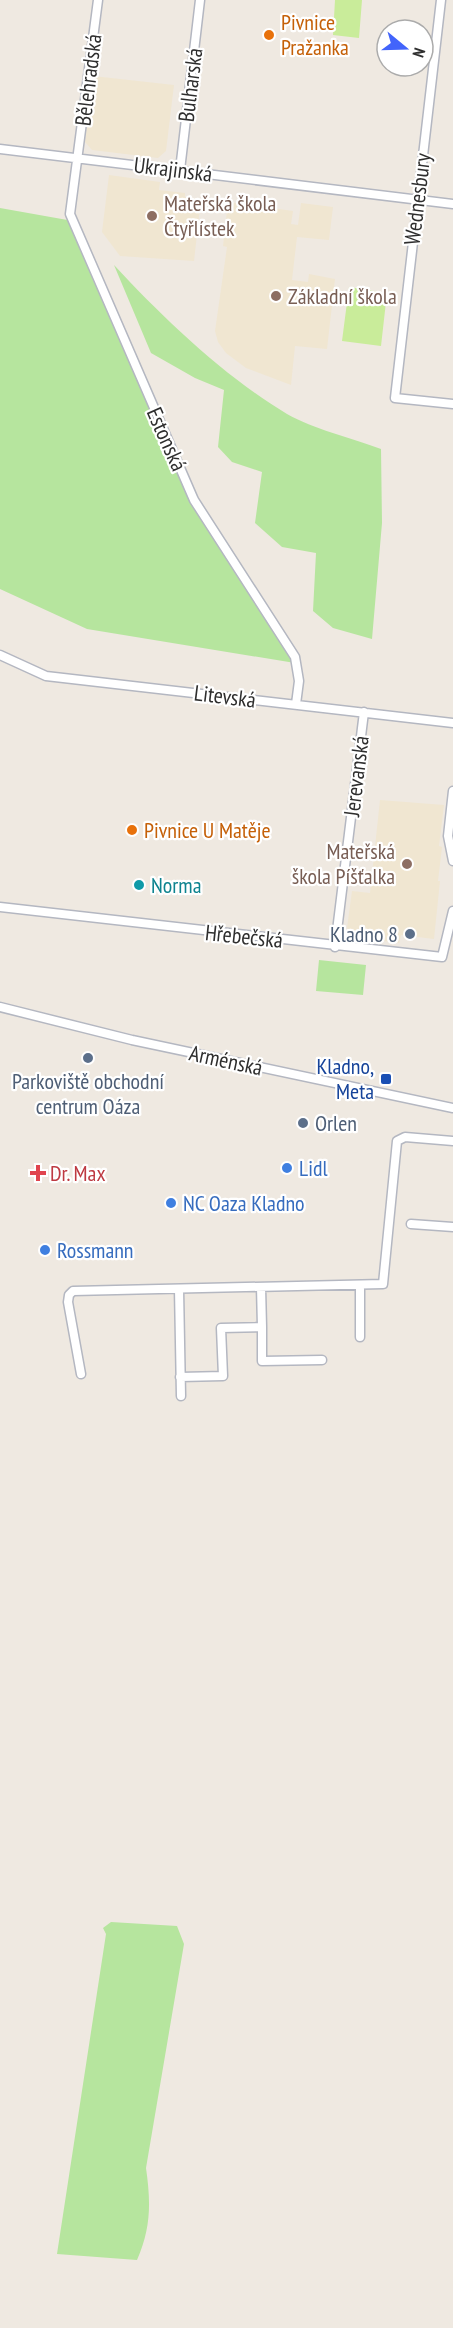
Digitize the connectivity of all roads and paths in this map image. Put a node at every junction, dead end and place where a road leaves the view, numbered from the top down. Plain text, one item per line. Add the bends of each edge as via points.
1 (98, 0) edge
2 (200, 0) edge
3 (441, 0) edge
4 (0, 149) edge
5 (78, 159) junction
6 (180, 170) junction
7 (417, 199) junction
8 (453, 204) edge
9 (453, 404) edge
10 (0, 655) edge
11 (296, 704) junction
12 (364, 712) junction
13 (453, 723) edge
14 (453, 791) edge
15 (453, 861) edge
16 (0, 907) edge
17 (453, 911) edge
18 (335, 947) junction
19 (0, 1007) edge
20 (453, 1108) edge
21 (453, 1141) edge
22 (411, 1224) dead end
23 (453, 1227) edge
24 (360, 1285) junction
25 (261, 1287) junction
26 (179, 1289) junction
27 (262, 1327) junction
28 (360, 1337) dead end
29 (322, 1360) dead end
30 (81, 1374) dead end
31 (180, 1377) junction
32 (181, 1396) dead end

1 - 5 street, Bělehradská
2 - 6 street, Bulharská
3 - 7 street, Wednesbury
4 - 5 street, Ukrajinská
5 - 6 street, Ukrajinská
5 - 11 street, Estonská via 70,214 194,500 295,657 299,681
6 - 7 street, Ukrajinská
7 - 8 street, Ukrajinská
7 - 9 street, Wednesbury via 395,398
10 - 11 street, Litevská via 46,676
11 - 12 street, Litevská
12 - 13 street, Litevská
12 - 18 street, Jerevanská
14 - 15 street via 448,836
16 - 18 street, Hřebečská
17 - 18 street, Hřebečská via 442,957
19 - 20 street, Arménská via 132,1040
21 - 24 street via 405,1137 397,1141 383,1284
22 - 23 street
24 - 25 street
24 - 28 street
25 - 26 street
25 - 27 street
26 - 30 street via 73,1291 68,1302
26 - 31 street
27 - 29 street via 262,1361
27 - 31 street via 221,1329 223,1376
31 - 32 street

